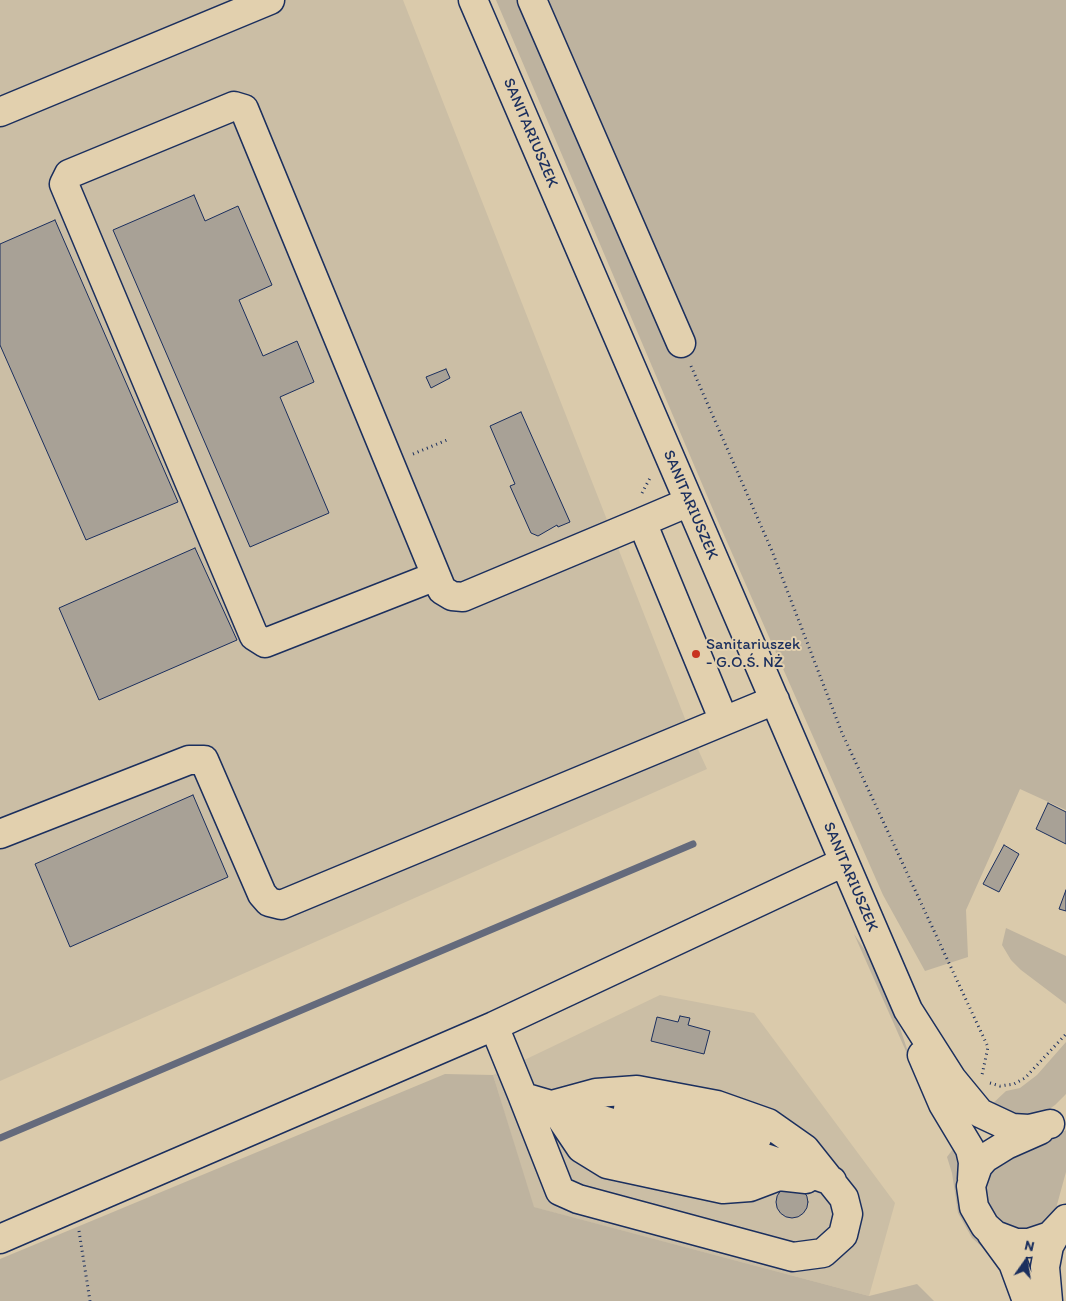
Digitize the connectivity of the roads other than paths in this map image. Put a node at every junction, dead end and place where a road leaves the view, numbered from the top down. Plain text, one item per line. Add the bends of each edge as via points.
1 (270, 0) edge
2 (473, 0) edge
3 (532, 0) edge
4 (0, 112) edge
5 (681, 343) road end
6 (689, 502) junction
7 (642, 522) junction
8 (436, 576) junction
9 (775, 700) junction
10 (724, 721) junction
11 (0, 834) edge
12 (844, 862) junction
13 (908, 1010) junction
14 (494, 1026) junction
15 (522, 1097) junction
16 (552, 1105) junction
17 (1058, 1119) edge
18 (972, 1179) junction
19 (832, 1181) junction
20 (1063, 1223) edge
21 (985, 1226) junction
22 (0, 1239) edge
23 (1027, 1301) edge
24 (1048, 1301) edge

1 - 4 street
2 - 6 street, SANITARIUSZEK
3 - 5 street
6 - 7 street
6 - 9 street, SANITARIUSZEK
7 - 8 street via 463,597 452,596 442,590
7 - 10 street
8 - 8 street via 266,643 254,636 64,184 69,174 234,106 244,109
9 - 10 street
9 - 12 street, SANITARIUSZEK
10 - 11 street via 281,905 269,902 262,894 204,760 188,760
12 - 13 street, SANITARIUSZEK
12 - 14 street
13 - 17 street, SANITARIUSZEK via 952,1079 980,1113 1012,1128 1029,1129
13 - 18 street, SANITARIUSZEK via 935,1088 970,1149
14 - 15 street
14 - 22 street
15 - 16 street
15 - 19 street via 560,1191 587,1202 793,1257 823,1253 843,1235 848,1214 844,1198
16 - 19 street via 633,1129 768,1159
16 - 19 street via 596,1093 637,1090 717,1105 768,1122 805,1148
16 - 19 street via 581,1148 608,1164 723,1190 750,1187 779,1176
17 - 18 street via 1031,1136 994,1152 978,1166
18 - 21 street, SANITARIUSZEK via 971,1197
20 - 21 street via 1039,1240 1016,1243 995,1235
20 - 24 street via 1049,1246 1046,1261
21 - 23 street via 1014,1263

